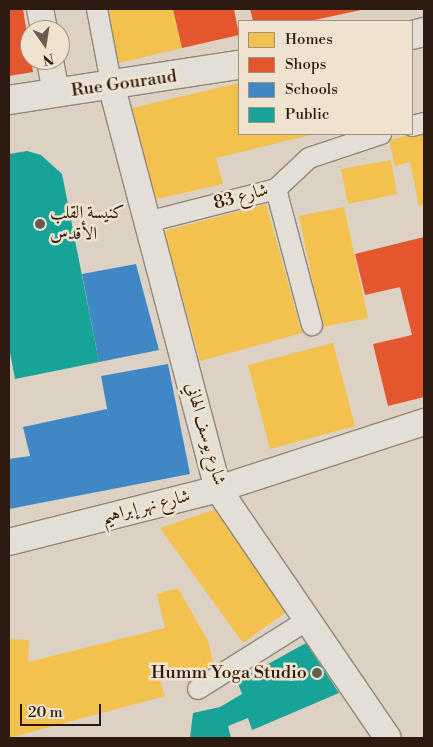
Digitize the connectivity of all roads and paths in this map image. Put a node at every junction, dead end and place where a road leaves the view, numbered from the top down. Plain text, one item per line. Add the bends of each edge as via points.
1 (97, 9) edge
2 (238, 65) edge
3 (52, 70) edge
4 (112, 88) junction
5 (56, 94) junction
6 (9, 100) edge
7 (378, 135) edge
8 (276, 189) junction
9 (147, 222) junction
10 (312, 325) dead end
11 (424, 422) edge
12 (218, 489) junction
13 (9, 542) edge
14 (309, 619) junction
15 (198, 688) dead end
16 (388, 738) edge

1 - 4 street
2 - 4 street, Rue Gouraud
3 - 5 street
4 - 5 street, Rue Gouraud
4 - 9 street, شارع يوسف الهاني
5 - 6 street, Rue Gouraud
7 - 8 street, شارع 83 via 309,158
8 - 9 street, شارع 83
8 - 10 street
9 - 12 street, شارع يوسف الهاني
11 - 12 street, شارع نهر إبراهيم
12 - 13 street, شارع نهر إبراهيم
12 - 14 street, شارع يوسف الهاني
14 - 15 street
14 - 16 street, شارع يوسف الهاني

